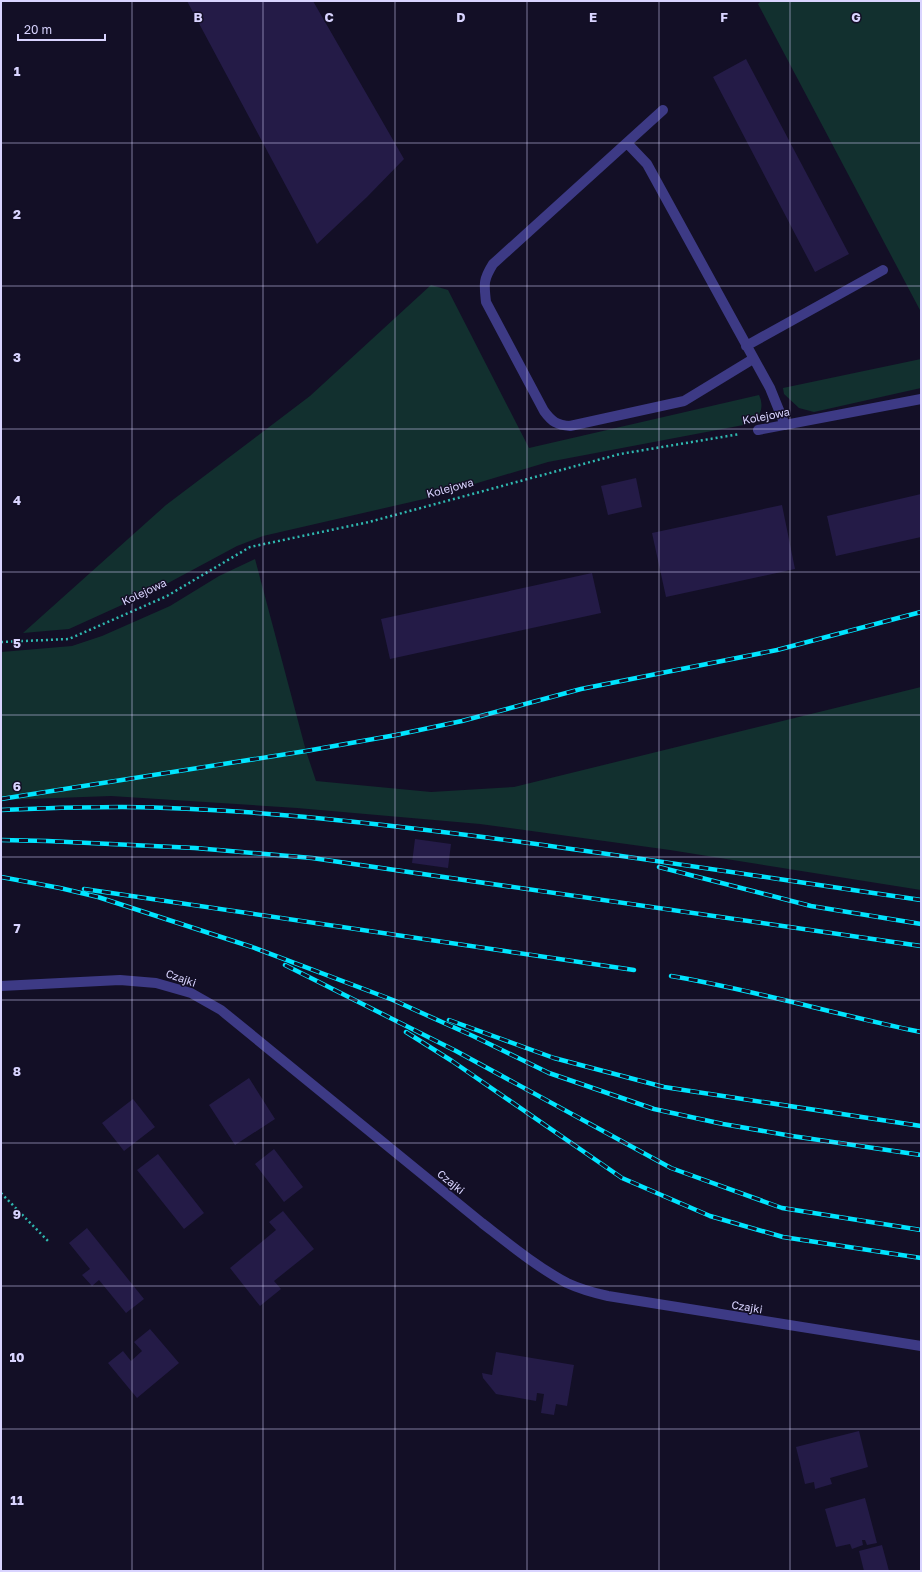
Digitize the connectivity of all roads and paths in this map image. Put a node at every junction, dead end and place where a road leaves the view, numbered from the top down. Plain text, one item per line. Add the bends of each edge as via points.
1 (663, 110) dead end
2 (627, 143) junction
3 (883, 270) dead end
4 (746, 346) junction
5 (753, 359) junction
6 (921, 399) edge
7 (785, 425) junction
8 (758, 430) joint
9 (1, 642) edge
10 (1, 986) edge
11 (1, 1193) edge
12 (48, 1241) dead end
13 (921, 1346) edge

1 - 2 street
2 - 4 street via 647,164
2 - 5 street via 494,264 485,276 486,302 544,411 550,420 558,425 570,426 684,401
3 - 4 street
4 - 5 street
5 - 7 street via 770,388
6 - 7 street, Kolejowa
7 - 8 street, Kolejowa
8 - 9 path, Kolejowa via 620,454 369,522 250,547 167,596 69,638
10 - 13 street, Czajki via 120,980 156,983 191,993 221,1010 501,1237 567,1283 608,1296
11 - 12 path

